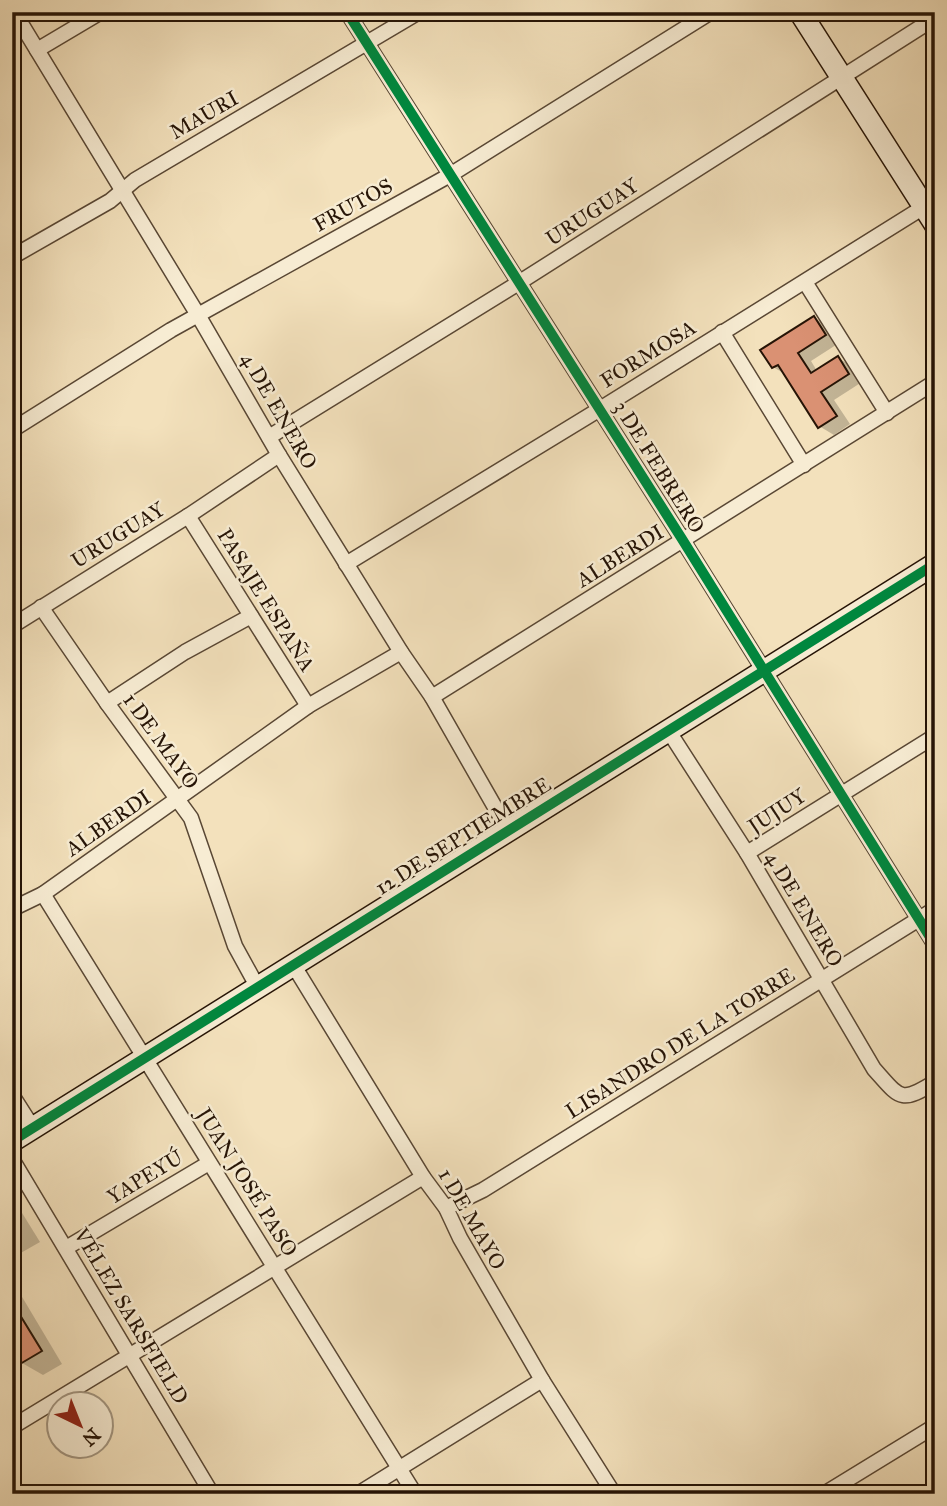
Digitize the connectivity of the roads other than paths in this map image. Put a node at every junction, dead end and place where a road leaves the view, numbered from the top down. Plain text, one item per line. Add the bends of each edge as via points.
1 (14, 12) edge
2 (102, 12) edge
3 (347, 12) edge
4 (419, 12) edge
5 (711, 12) edge
6 (800, 12) edge
7 (935, 18) edge
8 (367, 44) junction
9 (37, 50) junction
10 (842, 77) junction
11 (450, 175) junction
12 (122, 192) junction
13 (931, 210) edge
14 (12, 257) edge
15 (520, 282) junction
16 (805, 282) junction
17 (198, 314) junction
18 (722, 332) junction
19 (935, 382) edge
20 (600, 409) junction
21 (887, 413) junction
22 (12, 430) edge
23 (269, 437) junction
24 (279, 455) junction
25 (804, 465) junction
26 (188, 516) junction
27 (682, 539) junction
28 (346, 564) junction
29 (935, 564) edge
30 (41, 607) junction
31 (251, 616) junction
32 (12, 626) edge
33 (401, 652) junction
34 (763, 670) junction
35 (432, 697) junction
36 (107, 703) junction
37 (308, 706) junction
38 (668, 730) junction
39 (935, 736) edge
40 (841, 793) junction
41 (178, 798) junction
42 (508, 830) junction
43 (747, 853) junction
44 (43, 894) junction
45 (12, 909) edge
46 (935, 909) edge
47 (918, 919) junction
48 (935, 945) edge
49 (294, 966) junction
50 (821, 980) junction
51 (258, 988) junction
52 (145, 1058) junction
53 (935, 1082) edge
54 (12, 1095) edge
55 (33, 1128) junction
56 (12, 1141) edge
57 (12, 1159) edge
58 (209, 1163) junction
59 (423, 1177) junction
60 (446, 1208) junction
61 (66, 1248) junction
62 (276, 1266) junction
63 (130, 1356) junction
64 (542, 1380) junction
65 (935, 1426) edge
66 (12, 1427) edge
67 (400, 1468) junction
68 (212, 1494) edge
69 (358, 1494) edge
70 (415, 1494) edge
71 (614, 1494) edge
72 (824, 1494) edge

1 - 9 street, 4 DE ENERO
2 - 9 street
3 - 8 street, 3 DE FEBRERO
4 - 8 street, MAURI
5 - 11 street, FRUTOS
6 - 10 street
7 - 10 street, URUGUAY
8 - 11 street, 3 DE FEBRERO
8 - 12 street, MAURI via 135,180
9 - 12 street, 4 DE ENERO
10 - 13 street
10 - 15 street, URUGUAY
11 - 15 street, 3 DE FEBRERO
11 - 17 street, FRUTOS
12 - 14 street, MAURI
12 - 17 street, 4 DE ENERO
13 - 16 street, FORMOSA
15 - 20 street, 3 DE FEBRERO
15 - 23 street, URUGUAY
16 - 18 street, FORMOSA
16 - 21 street
17 - 22 street, FRUTOS
17 - 23 street, 4 DE ENERO
18 - 20 street, FORMOSA
18 - 25 street
19 - 21 street, ALBERDI
20 - 27 street, 3 DE FEBRERO
20 - 28 street, FORMOSA
21 - 25 street, ALBERDI
23 - 24 street, 4 DE ENERO
24 - 26 street, URUGUAY
24 - 28 street, 4 DE ENERO
25 - 27 street, ALBERDI
26 - 30 street, URUGUAY
26 - 31 street, PASAJE ESPAÑA
27 - 34 street, 3 DE FEBRERO
27 - 35 street, ALBERDI
28 - 33 street, 4 DE ENERO
29 - 34 street, 12 DE SEPTIEMBRE
30 - 32 street, URUGUAY
30 - 36 street, 1 DE MAYO
31 - 36 street
31 - 37 street, PASAJE ESPAÑA
33 - 35 street, 4 DE ENERO
33 - 37 street, ALBERDI
34 - 38 street, 12 DE SEPTIEMBRE
34 - 40 street, 3 DE FEBRERO
35 - 42 street, 4 DE ENERO
36 - 41 street, 1 DE MAYO
37 - 41 street, ALBERDI
38 - 42 street, 12 DE SEPTIEMBRE
38 - 43 street, 4 DE ENERO
39 - 40 street, JUJUY
40 - 43 street, JUJUY
40 - 47 street, 3 DE FEBRERO
41 - 44 street, ALBERDI
41 - 51 street, 1 DE MAYO via 196,828 235,946
42 - 49 street, 12 DE SEPTIEMBRE
43 - 50 street, 4 DE ENERO
44 - 45 street, ALBERDI
44 - 52 street, JUAN JOSÉ PASO
46 - 47 street, LISANDRO DE LA TORRE
47 - 48 street, 3 DE FEBRERO
47 - 50 street, LISANDRO DE LA TORRE
49 - 51 street, 12 DE SEPTIEMBRE
49 - 59 street, 1 DE MAYO
50 - 53 street, 4 DE ENERO via 874,1069 899,1094 912,1096
50 - 60 street, LISANDRO DE LA TORRE via 483,1191
51 - 52 street, 12 DE SEPTIEMBRE
52 - 55 street, 12 DE SEPTIEMBRE
52 - 58 street, JUAN JOSÉ PASO
54 - 55 street
55 - 56 street, 12 DE SEPTIEMBRE
57 - 61 street, VÉLEZ SARSFIELD
58 - 61 street, YAPEYÚ
58 - 62 street, JUAN JOSÉ PASO
59 - 60 street, 1 DE MAYO
59 - 62 street
60 - 64 street, 1 DE MAYO
61 - 63 street, VÉLEZ SARSFIELD
62 - 63 street
62 - 67 street, JUAN JOSÉ PASO
63 - 66 street
63 - 68 street, VÉLEZ SARSFIELD
64 - 67 street
64 - 71 street, 1 DE MAYO
65 - 72 street
67 - 69 street
67 - 70 street, JUAN JOSÉ PASO

